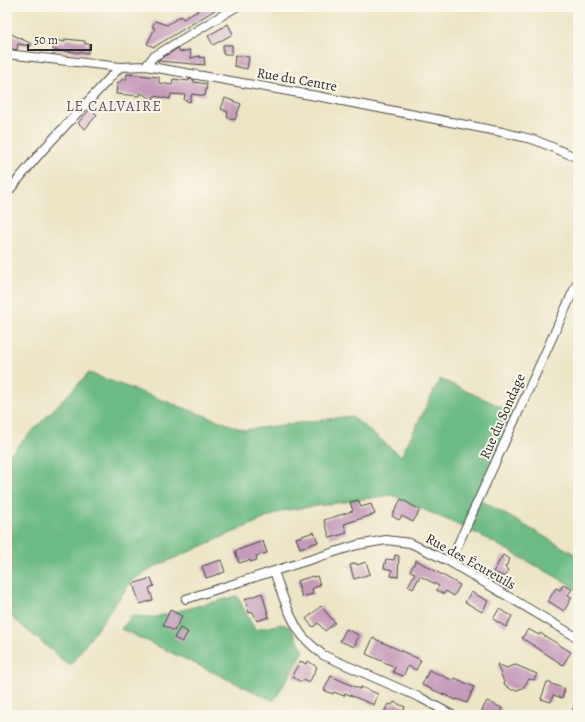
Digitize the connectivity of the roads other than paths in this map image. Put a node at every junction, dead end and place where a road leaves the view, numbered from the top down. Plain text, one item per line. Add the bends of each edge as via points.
1 (236, 7) edge
2 (7, 54) edge
3 (146, 66) junction
4 (120, 67) junction
5 (578, 158) edge
6 (7, 193) edge
7 (578, 281) edge
8 (450, 562) junction
9 (274, 571) junction
10 (186, 599) dead end
11 (578, 638) edge
12 (578, 708) edge
13 (451, 715) edge
14 (576, 715) edge

1 - 3 street via 153,57
2 - 4 street, Rue du Centre
3 - 4 street, Rue du Centre
3 - 5 street, Rue du Centre via 502,132 535,140
4 - 6 street via 41,152
7 - 8 street, Rue du Sondage
8 - 9 street, Rue des Écureuils via 410,543 386,540 357,545
8 - 11 street, Rue des Écureuils
9 - 10 street, Rue des Écureuils
9 - 13 street via 299,632 319,652 421,698
12 - 14 street

